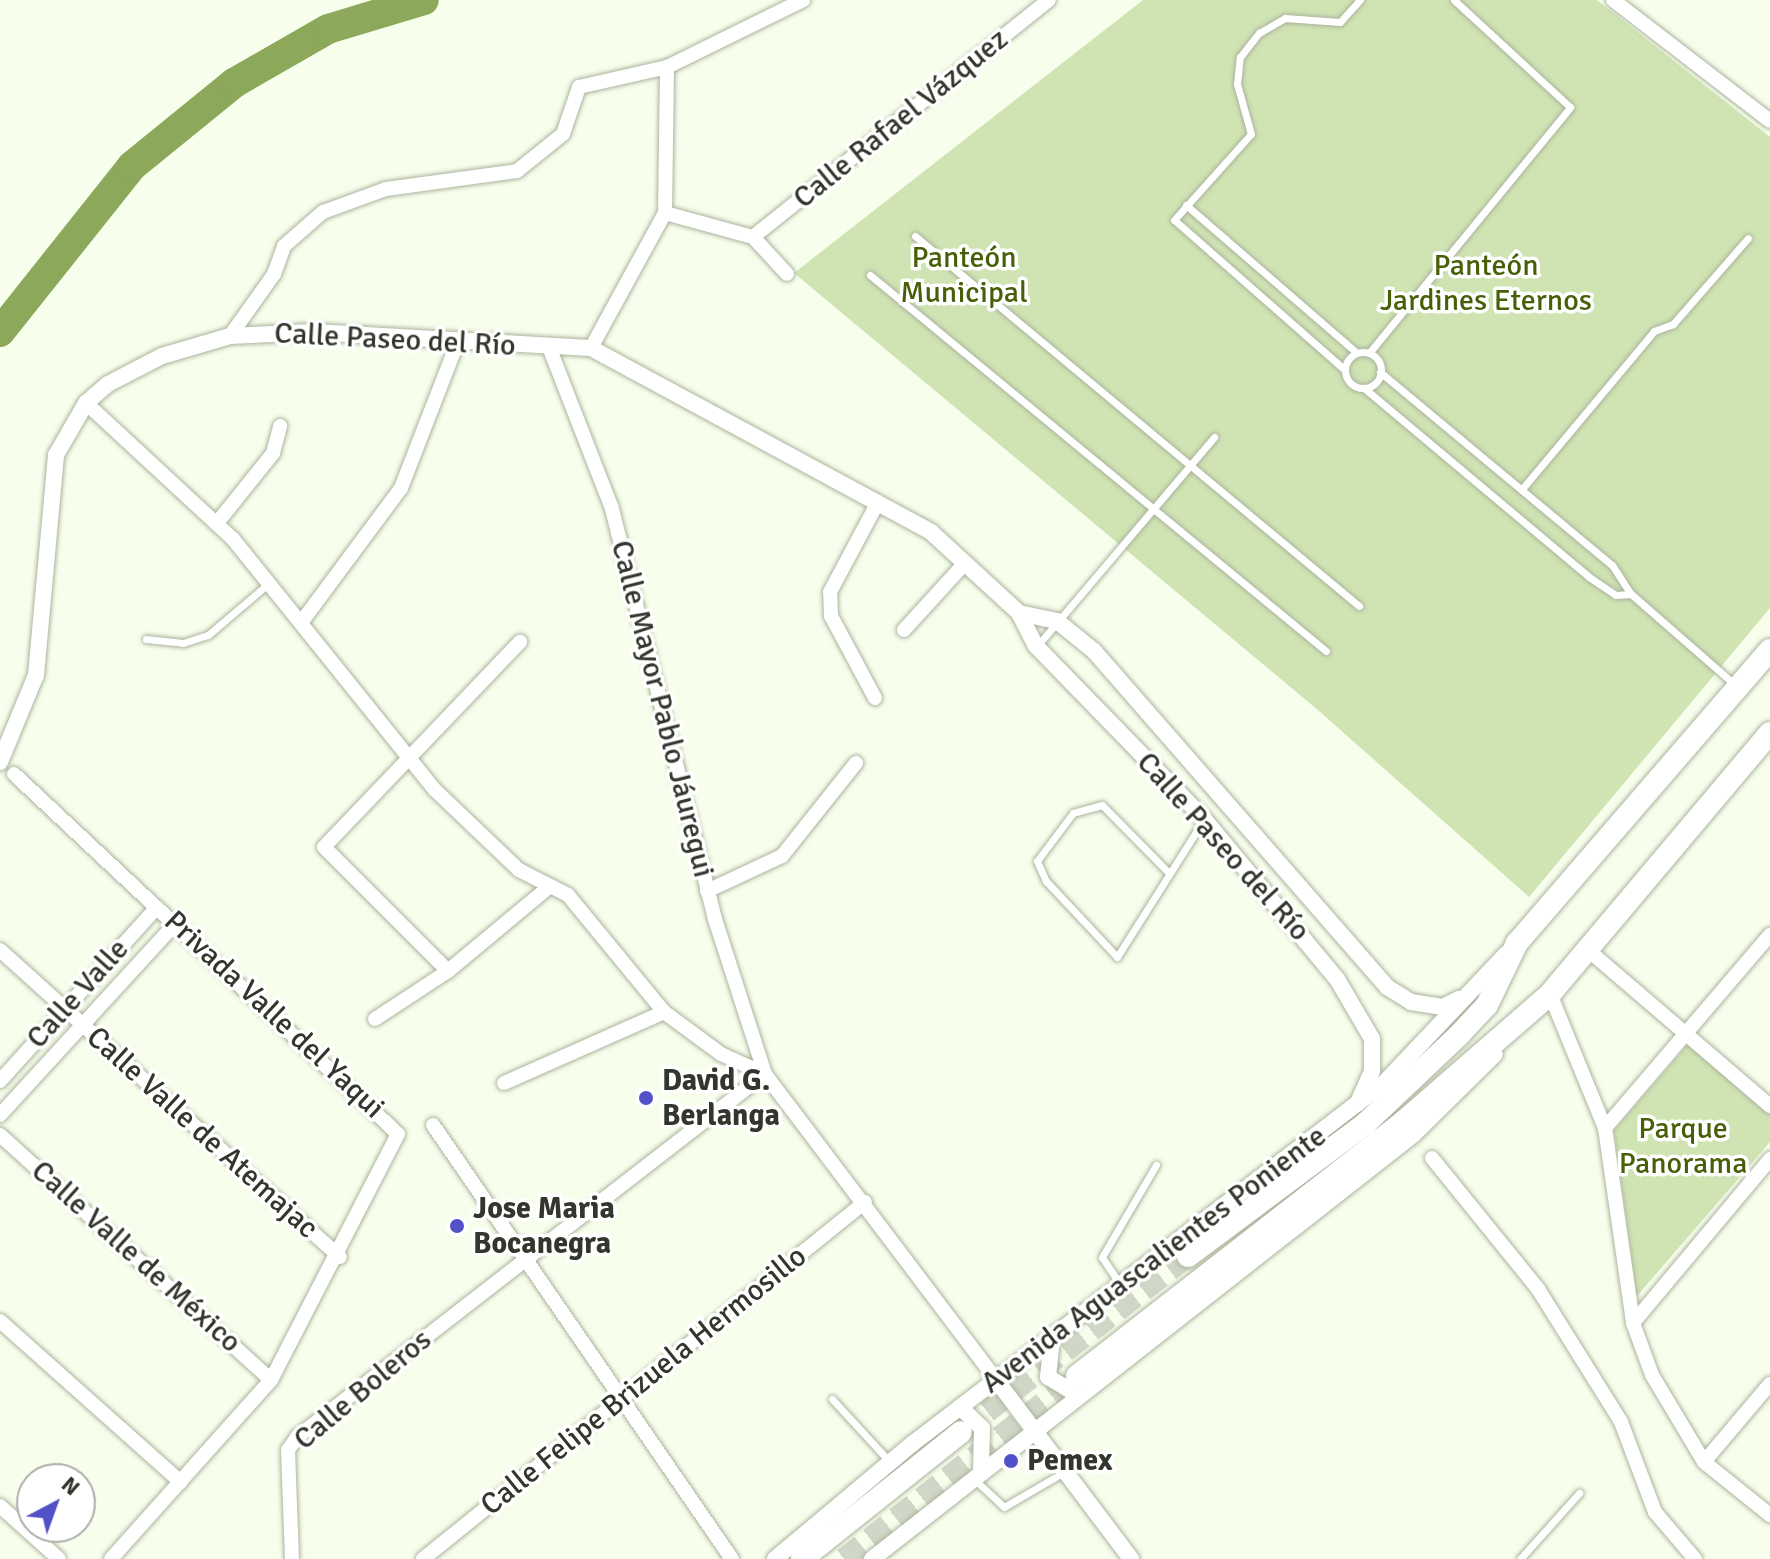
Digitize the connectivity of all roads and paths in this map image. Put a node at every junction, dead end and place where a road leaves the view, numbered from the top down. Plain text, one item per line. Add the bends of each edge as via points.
1 (803, 0) edge
2 (1049, 0) edge
3 (1360, 0) edge
4 (1454, 0) edge
5 (1613, 0) edge
6 (667, 67) junction
7 (1770, 121) edge
8 (1186, 205) junction
9 (665, 213) junction
10 (915, 236) dead end
11 (753, 237) junction
12 (1748, 238) dead end
13 (787, 274) dead end
14 (870, 275) dead end
15 (230, 336) junction
16 (458, 341) junction
17 (549, 347) junction
18 (591, 348) junction
19 (1357, 353) junction
20 (1369, 353) junction
21 (1345, 370) junction
22 (1380, 372) junction
23 (1364, 388) junction
24 (86, 403) junction
25 (280, 426) dead end
26 (1214, 437) dead end
27 (1189, 467) junction
28 (1522, 489) junction
29 (878, 502) junction
30 (1154, 508) junction
31 (217, 523) junction
32 (965, 563) junction
33 (271, 582) junction
34 (1631, 594) junction
35 (1359, 606) dead end
36 (1019, 613) junction
37 (303, 620) junction
38 (1057, 621) junction
39 (904, 630) dead end
40 (146, 639) dead end
41 (520, 642) dead end
42 (1036, 646) junction
43 (1770, 650) edge
44 (1326, 651) dead end
45 (1739, 688) junction
46 (875, 698) dead end
47 (1770, 733) edge
48 (407, 759) junction
49 (0, 762) edge
50 (856, 763) dead end
51 (14, 774) dead end
52 (1204, 819) junction
53 (1168, 872) junction
54 (550, 886) junction
55 (707, 891) junction
56 (157, 907) junction
57 (175, 924) junction
58 (1770, 935) edge
59 (1517, 943) junction
60 (0, 950) edge
61 (1588, 950) junction
62 (448, 971) junction
63 (1468, 994) junction
64 (1550, 994) junction
65 (65, 1009) junction
66 (664, 1012) junction
67 (375, 1019) dead end
68 (83, 1026) junction
69 (1685, 1033) junction
70 (765, 1074) junction
71 (0, 1081) edge
72 (504, 1083) dead end
73 (1357, 1104) junction
74 (1770, 1106) edge
75 (0, 1115) edge
76 (433, 1125) dead end
77 (1605, 1128) junction
78 (0, 1135) edge
79 (1432, 1158) dead end
80 (1770, 1159) edge
81 (1156, 1165) dead end
82 (865, 1202) junction
83 (1188, 1256) tunnel mouth
84 (340, 1257) junction
85 (524, 1262) junction
86 (1122, 1286) junction
87 (0, 1321) edge
88 (1633, 1323) junction
89 (1052, 1339) junction
90 (271, 1380) junction
91 (997, 1381) junction
92 (1770, 1384) edge
93 (1078, 1386) junction
94 (832, 1399) dead end
95 (620, 1403) junction
96 (960, 1407) junction
97 (1032, 1430) junction
98 (961, 1432) tunnel mouth
99 (890, 1462) junction
100 (1704, 1462) junction
101 (1064, 1472) junction
102 (976, 1474) junction
103 (181, 1482) junction
104 (1579, 1493) dead end
105 (0, 1506) edge
106 (1770, 1515) edge
107 (59, 1559) edge
108 (111, 1559) edge
109 (292, 1559) edge
110 (423, 1559) edge
111 (732, 1559) edge
112 (775, 1559) edge
113 (802, 1559) edge
114 (872, 1559) edge
115 (1131, 1559) edge
116 (1520, 1559) edge
117 (1695, 1559) edge

1 - 6 street
2 - 11 street, Calle Rafael Vázquez
3 - 8 lane via 1340,22 1285,18 1259,33 1240,57 1237,84 1251,134
4 - 20 lane via 1570,107
5 - 7 street
6 - 9 street
6 - 15 street via 579,87 563,134 517,171 386,189 311,219 284,246 274,274
8 - 19 lane
8 - 21 lane via 1174,220
9 - 11 street
9 - 18 street
10 - 27 lane
11 - 13 street
12 - 28 lane via 1673,324 1654,331
14 - 30 lane
15 - 16 street, Calle Paseo del Río via 313,332
15 - 24 street, Calle Paseo del Río via 132,369
16 - 17 street, Calle Paseo del Río
16 - 37 street via 401,488
17 - 18 street, Calle Paseo del Río
17 - 55 street, Calle Mayor Pablo Jáuregui via 611,506
18 - 29 street, Calle Paseo del Río
19 - 20 lane
19 - 21 lane
20 - 22 lane
21 - 23 lane via 1353,385
22 - 23 lane
22 - 28 lane
23 - 34 lane via 1589,577 1616,595
24 - 31 street
24 - 49 street, Calle Paseo del Río via 67,430 49,485 36,675
25 - 31 street via 273,453
26 - 27 lane
27 - 30 lane
27 - 35 lane
28 - 34 lane via 1612,565
29 - 32 street, Calle Paseo del Río via 931,532
29 - 46 street via 830,592 831,616
30 - 38 lane
30 - 44 lane
31 - 33 street
32 - 36 street, Calle Paseo del Río
32 - 39 street
33 - 37 street
33 - 40 lane via 208,635 183,643
34 - 45 lane
36 - 38 street
36 - 42 street, Calle Paseo del Río
37 - 48 street
38 - 42 lane
38 - 63 street, Calle Paseo del Río via 1171,735 1387,987 1411,1002 1443,1007
41 - 48 street
42 - 52 street, Calle Paseo del Río
43 - 45 main road, Avenida Aguascalientes Poniente
45 - 59 main road, Avenida Aguascalientes Poniente
47 - 61 main road, Avenida Aguascalientes Poniente
48 - 54 street via 519,870
48 - 62 street via 323,851
50 - 55 street via 782,856
51 - 56 street, Privada Valle del Yaqui
52 - 53 lane
52 - 73 street, Calle Paseo del Río via 1360,1014 1372,1039 1372,1071
53 - 53 lane via 1131,945 1117,957 1046,881 1037,861 1073,813 1102,805
54 - 62 street
54 - 66 street via 568,895
55 - 70 street, Calle Mayor Pablo Jáuregui
56 - 57 street, Privada Valle del Yaqui
56 - 65 street, Calle Valle
57 - 68 street, Calle Valle
57 - 84 street, Privada Valle del Yaqui via 398,1134
58 - 69 street
59 - 63 street, Avenida Aguascalientes Poniente
59 - 83 main road, Avenida Aguascalientes Poniente via 1487,1005 1388,1104
60 - 65 street, Calle Valle de Atemajac
61 - 64 main road, Avenida Aguascalientes Poniente
61 - 69 street
62 - 67 street
63 - 73 street, Avenida Aguascalientes Poniente
64 - 77 street
64 - 93 main road, Avenida Aguascalientes Poniente via 1403,1122
65 - 68 street, Calle Valle de Atemajac
65 - 71 street, Calle Valle
66 - 70 street via 721,1054
66 - 72 street
68 - 75 street, Calle Valle
68 - 84 street, Calle Valle de Atemajac
69 - 74 street
69 - 77 street
70 - 82 street
70 - 85 street, Calle Boleros
73 - 86 street, Avenida Aguascalientes Poniente
76 - 85 street
77 - 88 street
78 - 90 street, Calle Valle de México
79 - 117 street via 1538,1289 1621,1422 1655,1512
80 - 88 street
81 - 86 lane via 1102,1257
82 - 91 street
82 - 95 street, Calle Felipe Brizuela Hermosillo
84 - 90 street, Privada Valle del Yaqui
85 - 95 street
85 - 109 street, Calle Boleros via 297,1437 287,1459
86 - 89 street, Avenida Aguascalientes Poniente
87 - 103 street
88 - 100 street via 1673,1418
89 - 91 street, Avenida Aguascalientes Poniente
89 - 93 street via 1048,1377 1062,1391
90 - 103 street, Privada Valle del Yaqui
91 - 96 street, Avenida Aguascalientes Poniente
91 - 97 street
92 - 100 street
93 - 97 street, Avenida Aguascalientes Poniente
94 - 99 lane
95 - 110 street, Calle Felipe Brizuela Hermosillo
95 - 111 street
96 - 99 street, Avenida Aguascalientes Poniente
96 - 102 street via 982,1428
97 - 101 street
97 - 102 street, Avenida Aguascalientes Poniente
98 - 113 main road
99 - 112 street, Avenida Aguascalientes Poniente
100 - 106 street
101 - 102 lane via 1004,1507
101 - 115 street
102 - 114 street, Avenida Aguascalientes Poniente
103 - 108 street, Privada Valle del Yaqui
104 - 116 lane
105 - 107 street

